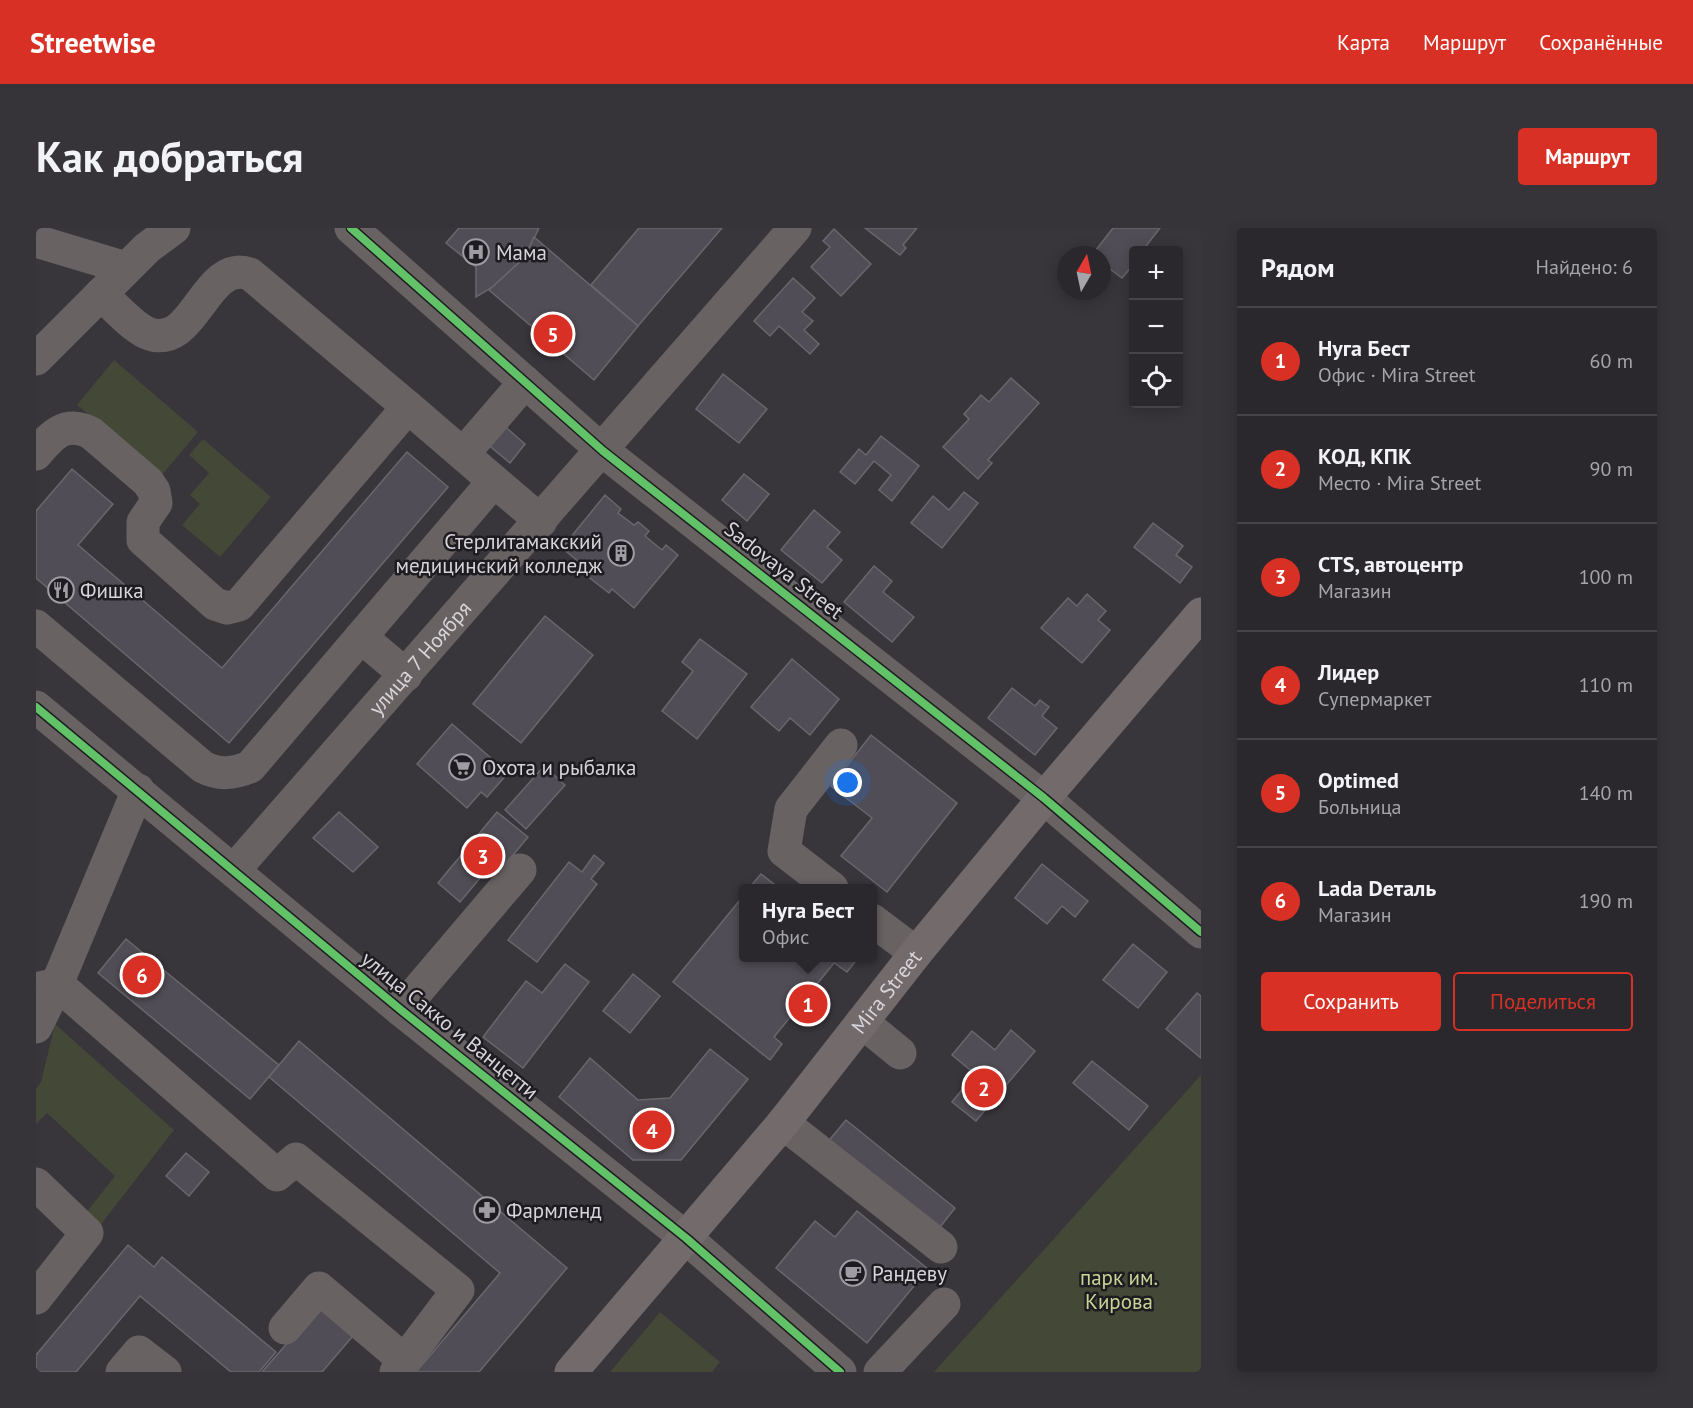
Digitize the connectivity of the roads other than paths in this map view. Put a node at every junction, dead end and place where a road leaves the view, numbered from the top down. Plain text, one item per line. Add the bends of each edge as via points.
1 (174, 228) edge
2 (351, 228) edge
3 (795, 228) edge
4 (36, 241) edge
5 (126, 268) junction
6 (101, 294) junction
7 (36, 359) edge
8 (525, 382) junction
9 (408, 407) junction
10 (603, 451) junction
11 (36, 454) edge
12 (463, 454) junction
13 (494, 481) junction
14 (541, 521) junction
15 (1201, 614) edge
16 (36, 626) edge
17 (361, 637) junction
18 (406, 675) junction
19 (36, 707) edge
20 (841, 745) dead end
21 (138, 790) junction
22 (1044, 798) junction
23 (234, 870) junction
24 (520, 870) dead end
25 (827, 884) edge
26 (877, 923) edge
27 (1201, 932) edge
28 (916, 953) junction
29 (47, 987) edge
30 (400, 1010) junction
31 (861, 1022) junction
32 (36, 1027) edge
33 (900, 1053) dead end
34 (783, 1123) junction
35 (36, 1184) edge
36 (686, 1238) junction
37 (941, 1247) dead end
38 (36, 1298) edge
39 (944, 1304) dead end
40 (285, 1328) dead end
41 (400, 1366) edge
42 (122, 1372) edge
43 (165, 1372) edge
44 (571, 1372) edge
45 (840, 1372) edge
46 (880, 1372) edge

1 - 5 street
2 - 8 street, Sadovaya Street
3 - 10 street, улица 7 Ноября
4 - 5 street
5 - 6 street
6 - 7 street
6 - 9 street via 146,332 164,334 180,328 225,275 250,274
8 - 10 street, Sadovaya Street
8 - 12 street
9 - 11 street via 239,605 233,607 215,604 143,540 143,522 156,503 153,488 91,433 81,428 62,429
9 - 12 street
10 - 14 street, улица 7 Ноября
10 - 22 street, Sadovaya Street
12 - 13 street
13 - 14 street
13 - 17 street
14 - 18 street, улица 7 Ноября
15 - 22 main road, Mira Street
16 - 17 street via 203,768 224,773 250,767
17 - 18 street
18 - 23 street, улица 7 Ноября
19 - 21 street, улица Сакко и Ванцетти
20 - 25 street via 791,809 784,852
21 - 23 street, улица Сакко и Ванцетти
21 - 29 street
22 - 27 street, Sadovaya Street
22 - 28 main road, Mira Street
23 - 30 street, улица Сакко и Ванцетти
24 - 30 street
26 - 28 street
28 - 31 main road, Mira Street
29 - 32 street
29 - 41 street via 277,1175 296,1159 458,1290
30 - 36 street, улица Сакко и Ванцетти
31 - 33 street
31 - 34 main road, Mira Street
34 - 36 main road, Mira Street
34 - 37 street
35 - 38 street via 87,1233
36 - 44 main road, Mira Street
36 - 45 street, улица Сакко и Ванцетти
39 - 46 street
40 - 41 street via 319,1288
42 - 43 street via 139,1352

